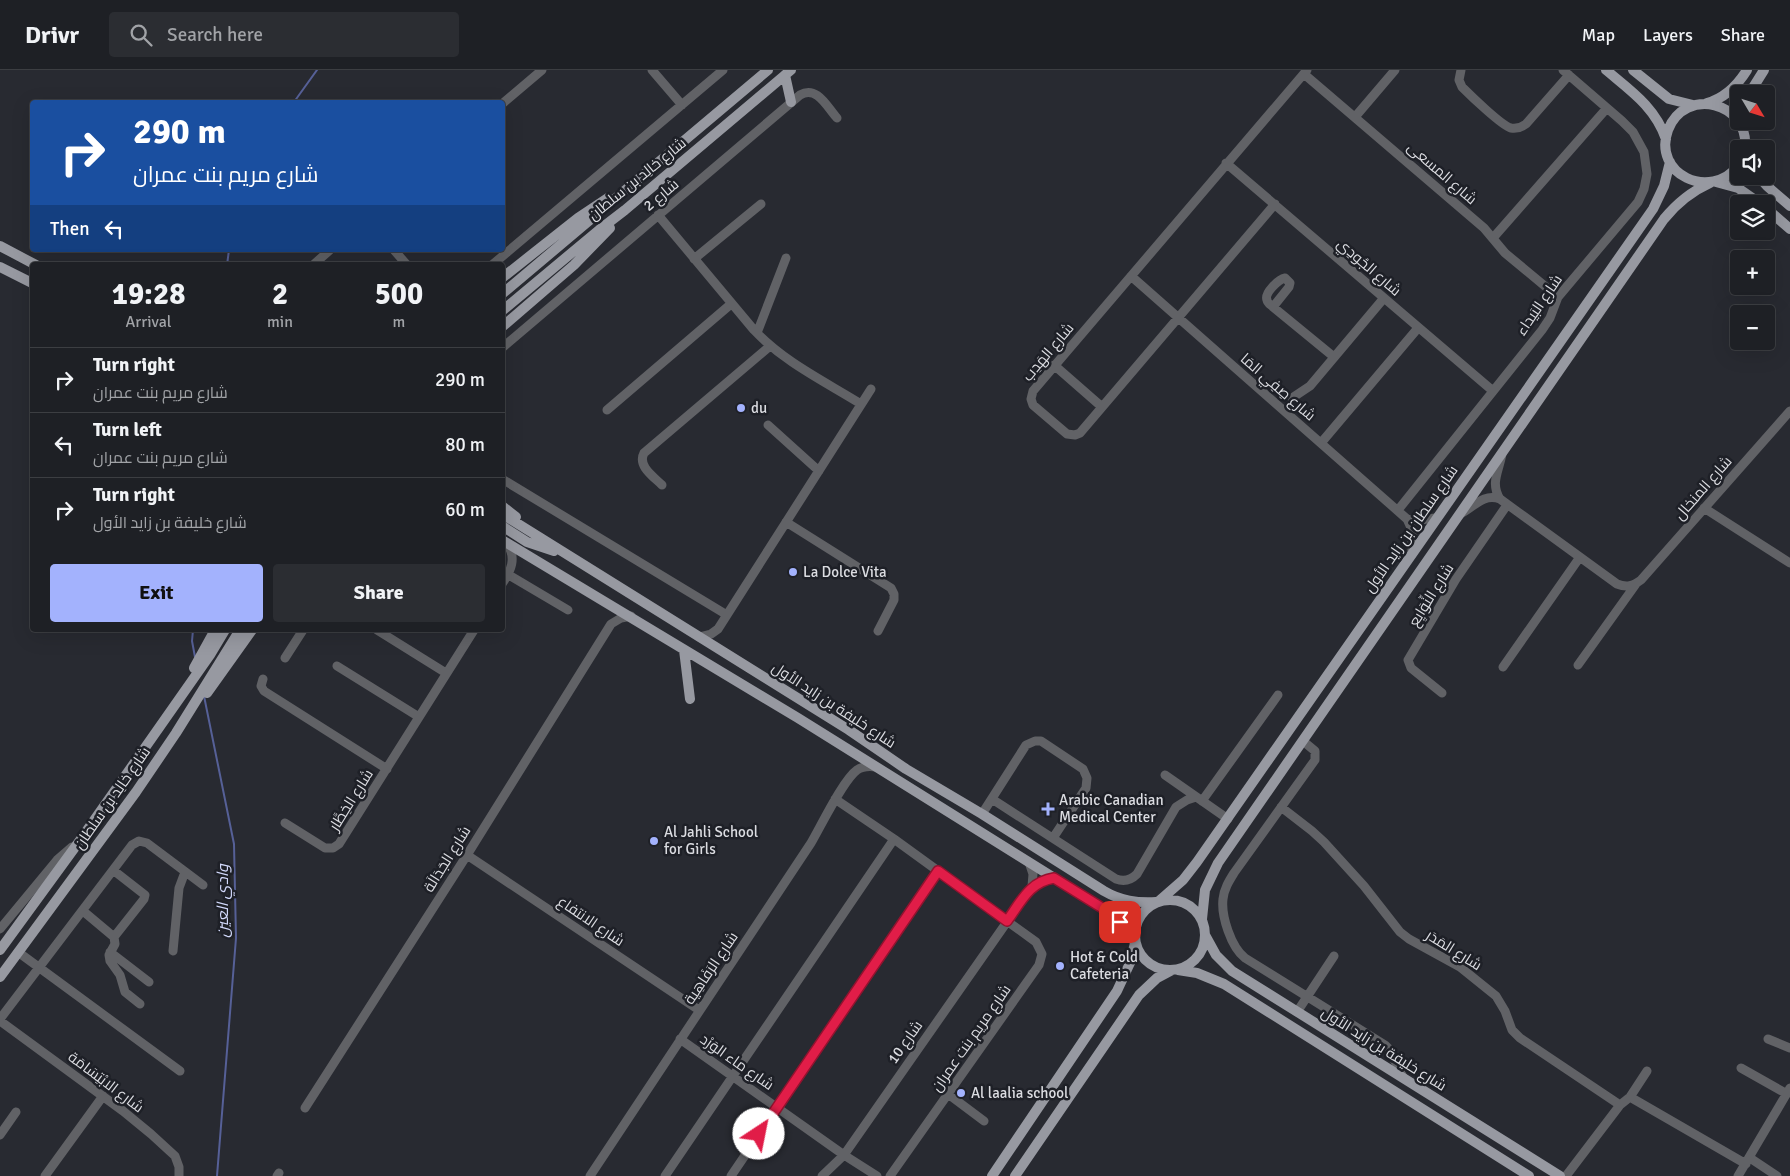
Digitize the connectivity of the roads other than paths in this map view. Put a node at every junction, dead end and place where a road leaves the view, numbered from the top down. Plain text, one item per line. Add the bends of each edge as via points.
1 (542, 70) edge
2 (652, 70) edge
3 (723, 70) edge
4 (768, 70) edge
5 (1395, 70) edge
6 (1461, 70) edge
7 (1606, 70) edge
8 (1633, 70) edge
9 (1747, 70) edge
10 (1764, 70) edge
11 (788, 72) edge
12 (1305, 72) edge
13 (1566, 73) edge
14 (1755, 85) edge
15 (505, 101) edge
16 (792, 102) junction
17 (1706, 104) junction
18 (682, 105) junction
19 (1694, 105) junction
20 (1607, 108) junction
21 (1730, 112) edge
22 (1355, 117) junction
23 (836, 118) dead end
24 (1666, 139) junction
25 (1670, 162) junction
26 (1226, 163) junction
27 (1730, 174) edge
28 (1712, 182) junction
29 (1766, 185) edge
30 (629, 186) junction
31 (1748, 195) edge
32 (761, 204) dead end
33 (1275, 204) junction
34 (1790, 206) edge
35 (625, 210) junction
36 (658, 215) junction
37 (1775, 216) edge
38 (1790, 229) edge
39 (1494, 238) junction
40 (0, 246) edge
41 (328, 252) edge
42 (396, 252) edge
43 (786, 258) dead end
44 (694, 259) junction
45 (30, 262) edge
46 (316, 262) edge
47 (404, 262) edge
48 (496, 262) edge
49 (0, 267) edge
50 (505, 276) edge
51 (1131, 276) junction
52 (30, 282) edge
53 (505, 292) edge
54 (1558, 297) junction
55 (1384, 298) junction
56 (731, 304) junction
57 (1273, 307) dead end
58 (505, 309) edge
59 (1178, 318) junction
60 (505, 324) edge
61 (1418, 328) junction
62 (757, 334) junction
63 (505, 345) edge
64 (770, 346) junction
65 (1334, 357) junction
66 (1054, 365) junction
67 (871, 388) dead end
68 (1493, 392) junction
69 (1292, 398) dead end
70 (861, 404) junction
71 (1102, 407) junction
72 (607, 410) dead end
73 (1790, 411) edge
74 (768, 426) dead end
75 (1321, 443) junction
76 (1502, 454) junction
77 (819, 471) junction
78 (505, 481) edge
79 (662, 486) dead end
80 (1504, 502) junction
81 (1704, 508) junction
82 (505, 509) edge
83 (1398, 510) junction
84 (1460, 514) junction
85 (505, 516) edge
86 (1437, 518) junction
87 (1407, 519) junction
88 (786, 522) junction
89 (505, 528) edge
90 (533, 533) junction
91 (505, 542) edge
92 (505, 542) edge
93 (1412, 554) junction
94 (566, 555) junction
95 (1580, 557) junction
96 (535, 559) junction
97 (1790, 563) edge
98 (507, 571) edge
99 (1636, 584) junction
100 (608, 603) junction
101 (568, 610) dead end
102 (727, 615) junction
103 (631, 616) junction
104 (611, 624) junction
105 (718, 629) junction
106 (878, 631) dead end
107 (214, 632) edge
108 (224, 632) edge
109 (239, 632) edge
110 (251, 632) edge
111 (302, 632) edge
112 (380, 632) edge
113 (473, 632) edge
114 (699, 637) junction
115 (684, 650) junction
116 (720, 651) junction
117 (285, 658) dead end
118 (1578, 665) dead end
119 (337, 666) dead end
120 (1503, 667) dead end
121 (446, 673) junction
122 (263, 679) dead end
123 (1442, 693) dead end
124 (1278, 695) dead end
125 (690, 699) dead end
126 (419, 717) junction
127 (162, 723) junction
128 (176, 734) junction
129 (1303, 741) junction
130 (852, 752) junction
131 (876, 767) junction
132 (387, 769) junction
133 (853, 773) junction
134 (1165, 775) dead end
135 (836, 799) junction
136 (992, 799) junction
137 (1199, 799) junction
138 (1281, 807) junction
139 (982, 814) junction
140 (1228, 819) junction
141 (285, 822) dead end
142 (1053, 838) junction
143 (82, 839) junction
144 (894, 839) junction
145 (467, 856) junction
146 (1029, 862) junction
147 (113, 870) junction
148 (938, 871) junction
149 (185, 872) junction
150 (1054, 878) junction
151 (203, 885) dead end
152 (1032, 886) junction
153 (1158, 902) junction
154 (83, 911) junction
155 (1202, 920) junction
156 (1007, 921) junction
157 (0, 929) edge
158 (1205, 935) junction
159 (114, 937) junction
160 (1135, 942) junction
161 (0, 950) edge
162 (173, 951) dead end
163 (18, 952) junction
164 (110, 952) junction
165 (1334, 956) dead end
166 (38, 967) junction
167 (1175, 970) junction
168 (0, 977) edge
169 (149, 982) dead end
170 (1307, 996) junction
171 (140, 1004) dead end
172 (699, 1010) junction
173 (1297, 1012) junction
174 (0, 1020) edge
175 (680, 1039) junction
176 (1768, 1039) dead end
177 (1790, 1048) edge
178 (1390, 1053) junction
179 (1377, 1062) junction
180 (1742, 1068) dead end
181 (1647, 1071) dead end
182 (180, 1072) dead end
183 (732, 1076) junction
184 (1404, 1079) junction
185 (1788, 1091) edge
186 (948, 1094) junction
187 (103, 1096) junction
188 (1630, 1097) junction
189 (1620, 1105) junction
190 (777, 1107) junction
191 (305, 1108) dead end
192 (16, 1112) dead end
193 (984, 1121) dead end
194 (0, 1135) edge
195 (844, 1155) junction
196 (1748, 1161) junction
197 (45, 1176) edge
198 (179, 1176) edge
199 (590, 1176) edge
200 (665, 1176) edge
201 (731, 1176) edge
202 (822, 1176) edge
203 (877, 1176) edge
204 (890, 1176) edge
205 (992, 1176) edge
206 (1015, 1176) edge
207 (1529, 1176) edge
208 (1560, 1176) edge
209 (1566, 1176) edge
210 (1738, 1176) edge
211 (1777, 1176) edge

1 - 15 street
2 - 18 street
3 - 18 street
4 - 30 main road, شارع خالِد بن سلطان
5 - 22 street
6 - 13 street via 1459,80 1462,86 1504,124 1514,128 1526,124
7 - 24 main road via 1651,110
8 - 19 main road via 1669,99
9 - 17 main road via 1730,91
10 - 14 main road
11 - 16 main road
11 - 35 main road, شارع خالِد بن سلطان
12 - 22 street, شارع المسعى
12 - 26 street, شارع الهَدِب
13 - 20 street, شارع البَيداء
16 - 23 street, شارع 2 via 803,93 813,92
16 - 36 street, شارع 2
17 - 19 main road
17 - 21 main road via 1721,106
18 - 48 street
19 - 24 main road via 1675,118
20 - 39 street
20 - 54 street, شارع البَيداء via 1628,127 1641,145 1647,166 1644,189 1634,208
22 - 39 street, شارع المسعى
24 - 25 main road
25 - 28 main road via 1694,182
25 - 86 main road, شارع سلطان بن زايد الأول via 1664,186 1653,208
26 - 33 street, شارع الجُودِي
26 - 51 street, شارع الهَدِب
27 - 28 main road
28 - 31 main road via 1738,188
28 - 76 main road via 1674,206
29 - 34 main road
30 - 50 main road via 578,218
30 - 53 main road, شارع خالِد بن سلطان
32 - 44 street
33 - 55 street, شارع الجُودِي
33 - 59 street, شارع الهَدِب
35 - 58 main road, شارع خالِد بن سلطان
35 - 60 main road via 574,265
36 - 44 street
36 - 63 street, شارع 2
37 - 38 main road
39 - 54 street, شارع المسعى via 1505,253
40 - 45 main road
41 - 46 street
42 - 47 street
43 - 62 street
44 - 56 street
49 - 52 main road
51 - 59 street, شارع صِفِي المَا
51 - 66 street, شارع الهَدِب
54 - 68 street, شارع البَيداء via 1546,324
55 - 61 street, شارع الجُودِي
55 - 65 street
56 - 62 street
56 - 72 street
57 - 65 street
59 - 71 street, شارع الهَدِب
59 - 75 street, شارع صِفِي المَا
61 - 68 street, شارع الجُودِي
61 - 75 street
62 - 64 street
64 - 70 street
64 - 79 street via 644,453 642,464
65 - 69 street via 1310,386
66 - 71 street
66 - 71 street, شارع الهَدِب via 1031,393 1035,407 1072,435 1080,433
67 - 70 street
68 - 83 street, شارع البَيداء
70 - 77 street
73 - 81 street, شارع المنخال
74 - 77 street
75 - 83 street, شارع صِفِي المَا
76 - 80 street via 1494,484
76 - 84 main road
77 - 88 street
78 - 102 street
80 - 84 street via 1492,497 1484,498
80 - 95 street
80 - 123 street, شارع النِّوَايِع via 1408,660 1411,668
81 - 97 street
81 - 99 street, شارع المنخال
82 - 90 main road
83 - 87 street, شارع صِفِي المَا
84 - 129 main road
85 - 90 main road, شارع خليفة بن زايد الأول
86 - 87 street via 1418,522
86 - 93 main road, شارع سلطان بن زايد الأول
87 - 93 street via 1412,530
88 - 102 street
88 - 106 street via 890,588 894,600
89 - 94 main road via 527,542
90 - 94 main road, شارع خليفة بن زايد الأول
91 - 96 main road, شارع خليفة بن زايد الأول
92 - 98 street via 513,553
93 - 140 main road, شارع سلطان بن زايد الأول
94 - 114 main road, شارع خليفة بن زايد الأول
95 - 99 street via 1622,586
95 - 120 street
96 - 98 street via 524,558
96 - 100 main road, شارع خليفة بن زايد الأول
98 - 101 street
99 - 118 street, شارع المنخال
100 - 103 main road, شارع خليفة بن زايد الأول
100 - 104 street via 612,612
102 - 105 street
103 - 104 street
103 - 115 main road, شارع خليفة بن زايد الأول
104 - 145 street, شارع الجَدَالَة
105 - 114 street
105 - 116 street
107 - 127 main road
108 - 127 main road, شارع خالِد بن سلطان
109 - 128 main road, شارع خالِد بن سلطان
110 - 128 main road
111 - 117 street
112 - 121 street
113 - 121 street, شارع الخِطَّار
114 - 116 main road, شارع خليفة بن زايد الأول
115 - 125 main road
115 - 130 main road, شارع خليفة بن زايد الأول
116 - 139 main road, شارع خليفة بن زايد الأول
119 - 126 street
121 - 126 street, شارع الخِطَّار
122 - 132 street via 261,686 264,691
124 - 137 street
126 - 132 street, شارع الخِطَّار
127 - 143 main road, شارع خالِد بن سلطان
128 - 163 main road, شارع خالِد بن سلطان
129 - 138 street via 1315,751 1315,760
129 - 155 main road via 1213,871 1205,890
130 - 131 main road, شارع خليفة بن زايد الأول
130 - 133 street via 855,762
131 - 133 street via 863,767
131 - 146 main road, شارع خليفة بن زايد الأول
132 - 141 street, شارع الخِطَّار via 336,846 325,848
133 - 135 street, شارع الرَفَاهِية
134 - 137 street
135 - 144 street, شارع مريم بنت عمران
135 - 172 street, شارع الرَفَاهِية via 811,843
136 - 139 street
136 - 142 street
136 - 142 street via 1026,745 1035,740 1044,742 1083,769 1088,778 1086,788
137 - 140 street
137 - 142 street via 1184,801 1176,807 1137,874 1127,880 1116,879
138 - 170 street via 1234,873 1226,888 1223,906 1231,939 1240,954
138 - 189 street, شارع المَدَر via 1324,842 1400,932 1460,967 1496,996 1506,1010 1512,1030 1520,1038
139 - 153 main road, شارع خليفة بن زايد الأول via 1113,896 1131,902
140 - 153 main road, شارع سلطان بن زايد الأول via 1190,871
143 - 157 street via 58,860
143 - 161 main road, شارع خالِد بن سلطان
144 - 148 street, شارع مريم بنت عمران
144 - 183 street
145 - 172 street, شارع الانتفاع
145 - 191 street, شارع الجَدَالَة
146 - 150 main road, شارع خليفة بن زايد الأول
146 - 152 street
147 - 149 street via 132,845 139,842 147,843
147 - 154 street
147 - 159 street via 145,895
148 - 156 street, شارع مريم بنت عمران
148 - 190 street
149 - 151 street
149 - 162 street via 179,888
150 - 152 street
150 - 160 main road, شارع خليفة بن زايد الأول via 1114,916
152 - 156 street
153 - 155 main road via 1173,900 1187,904
153 - 160 main road via 1148,907 1138,920
154 - 159 street
154 - 166 street
155 - 158 main road
156 - 186 street, شارع مريم بنت عمران via 1038,945 1041,962
156 - 195 street, شارع 10
158 - 167 main road via 1192,963
158 - 173 main road, شارع خليفة بن زايد الأول via 1226,967
159 - 164 street via 115,944
160 - 167 main road via 1147,963 1162,970
160 - 205 main road via 1118,991
163 - 166 street
163 - 168 main road, شارع خالِد بن سلطان
164 - 169 street
164 - 171 street via 110,961 120,975 125,992
165 - 170 street
166 - 174 street
166 - 182 street
167 - 206 main road via 1157,978 1139,995
167 - 207 main road, شارع خليفة بن زايد الأول via 1196,973 1224,984
170 - 173 street
170 - 178 street via 1383,1043
172 - 175 street, شارع الرَفَاهِية
173 - 179 main road, شارع خليفة بن زايد الأول
174 - 187 street, شارع الابْتِسَامَة
175 - 183 street, شارع ماء الوَرْد
175 - 199 street, شارع الرَفَاهِية
176 - 177 street
178 - 179 street
178 - 184 street
179 - 184 main road, شارع خليفة بن زايد الأول
180 - 185 street
181 - 188 street
183 - 190 street, شارع ماء الوَرْد
183 - 200 street
184 - 208 main road, شارع خليفة بن زايد الأول
185 - 196 street
186 - 193 street
186 - 204 street, شارع مريم بنت عمران
187 - 197 street
187 - 198 street, شارع الابْتِسَامَة via 173,1154
188 - 189 street
188 - 196 street
189 - 209 street
190 - 195 street, شارع ماء الوَرْد
190 - 201 street
192 - 194 street
195 - 202 street, شارع 10
195 - 203 street, شارع ماء الوَرْد
196 - 210 street
196 - 211 street

